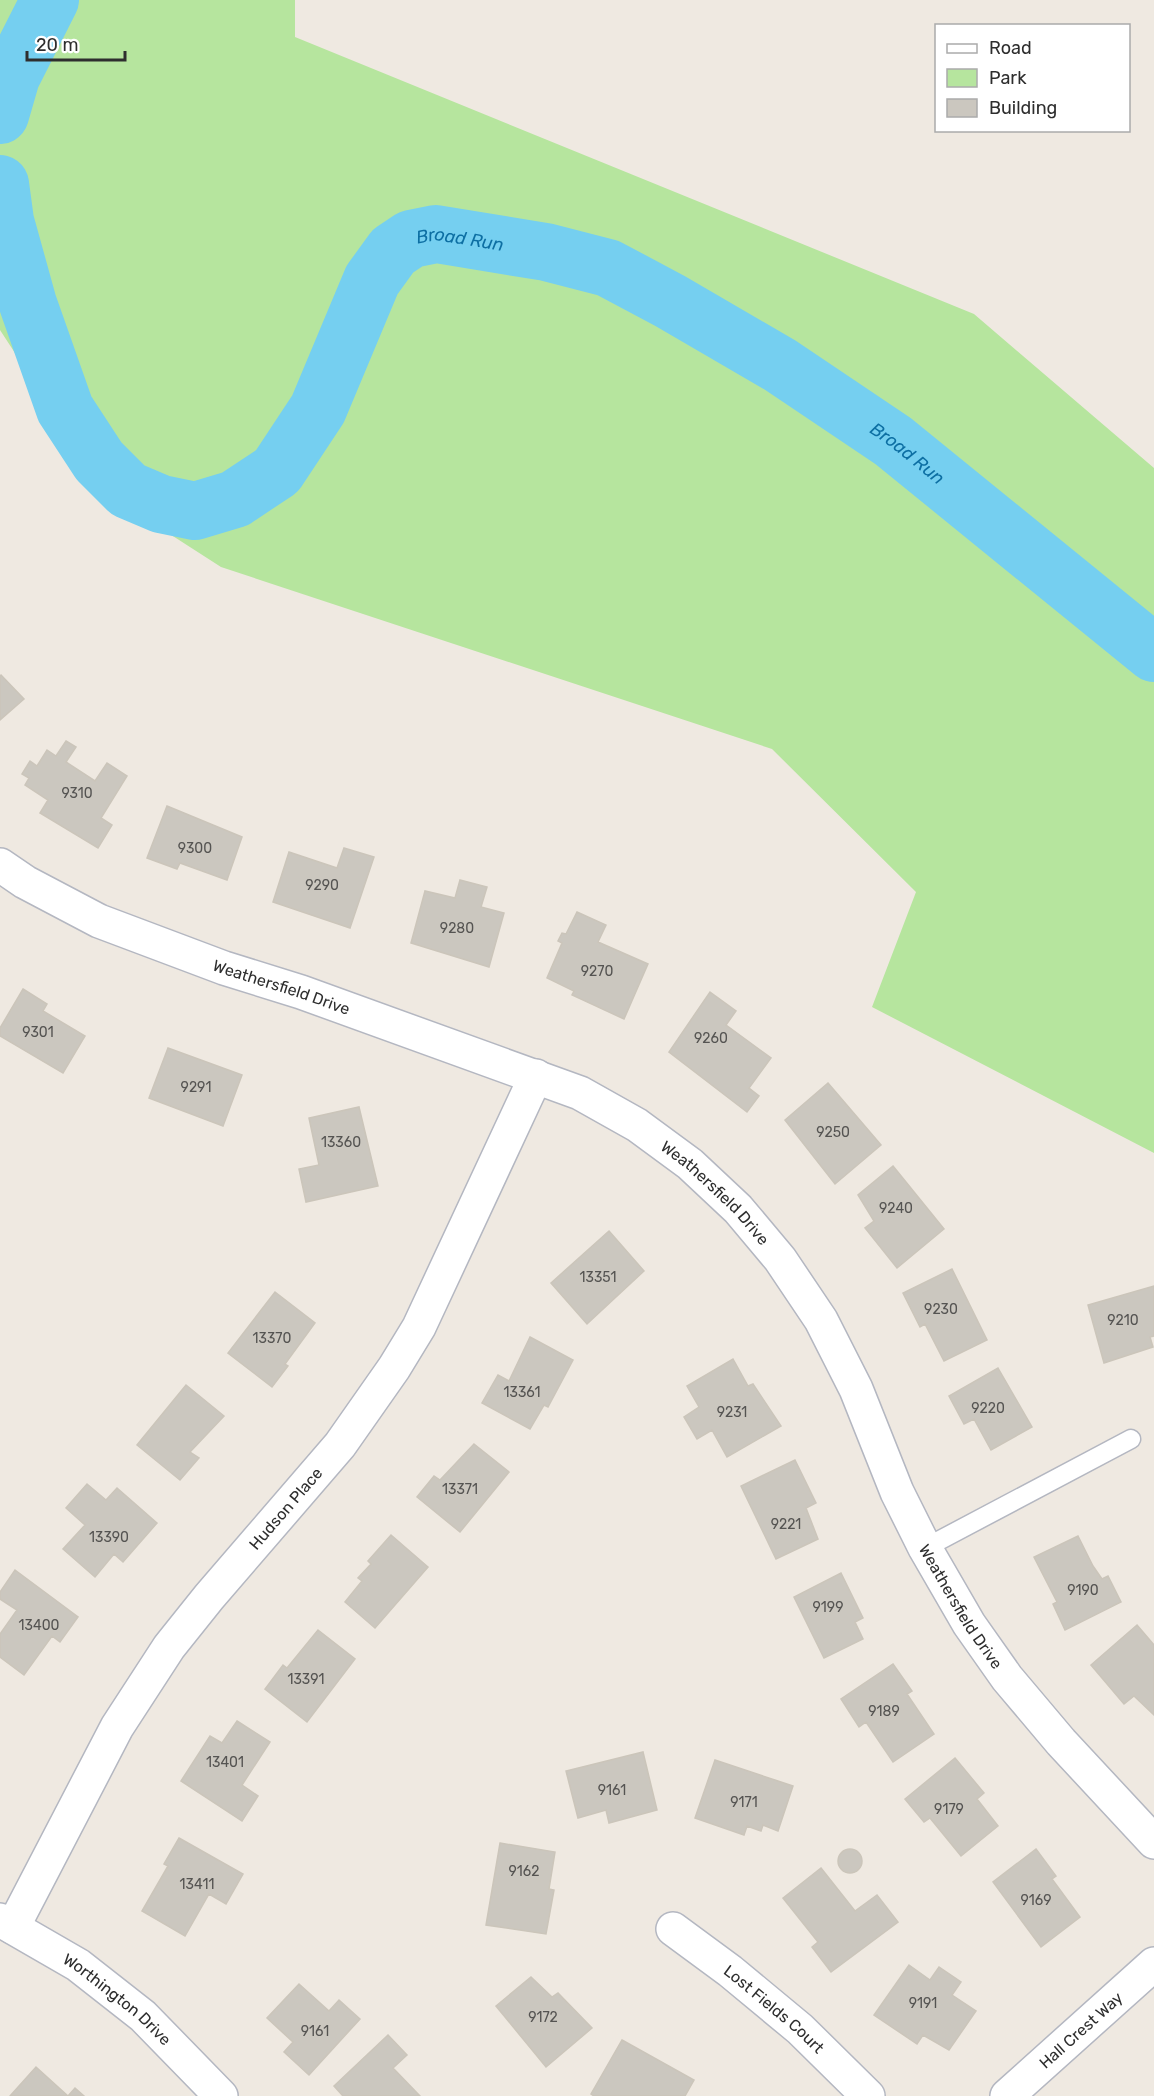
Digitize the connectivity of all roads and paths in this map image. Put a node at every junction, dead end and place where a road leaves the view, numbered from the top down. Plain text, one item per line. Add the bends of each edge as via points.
1 (0, 865) edge
2 (536, 1076) junction
3 (1131, 1439) dead end
4 (925, 1548) junction
5 (1154, 1842) edge
6 (6, 1923) edge
7 (673, 1929) dead end
8 (1154, 1964) edge
9 (221, 2096) edge
10 (868, 2096) edge
11 (1007, 2096) edge

1 - 2 street, Weathersfield Drive via 99,921
2 - 4 street, Weathersfield Drive via 590,1098 637,1125 690,1164 738,1209 780,1259 821,1320 856,1389 897,1492
2 - 6 street, Hudson Place via 419,1328 394,1368 339,1445 169,1647 117,1727
3 - 4 lane
4 - 5 street, Weathersfield Drive via 969,1624 1007,1678
6 - 9 street, Worthington Drive via 78,1965 143,2016
7 - 10 street, Lost Fields Court via 800,2029
8 - 11 street, Hall Crest Way

